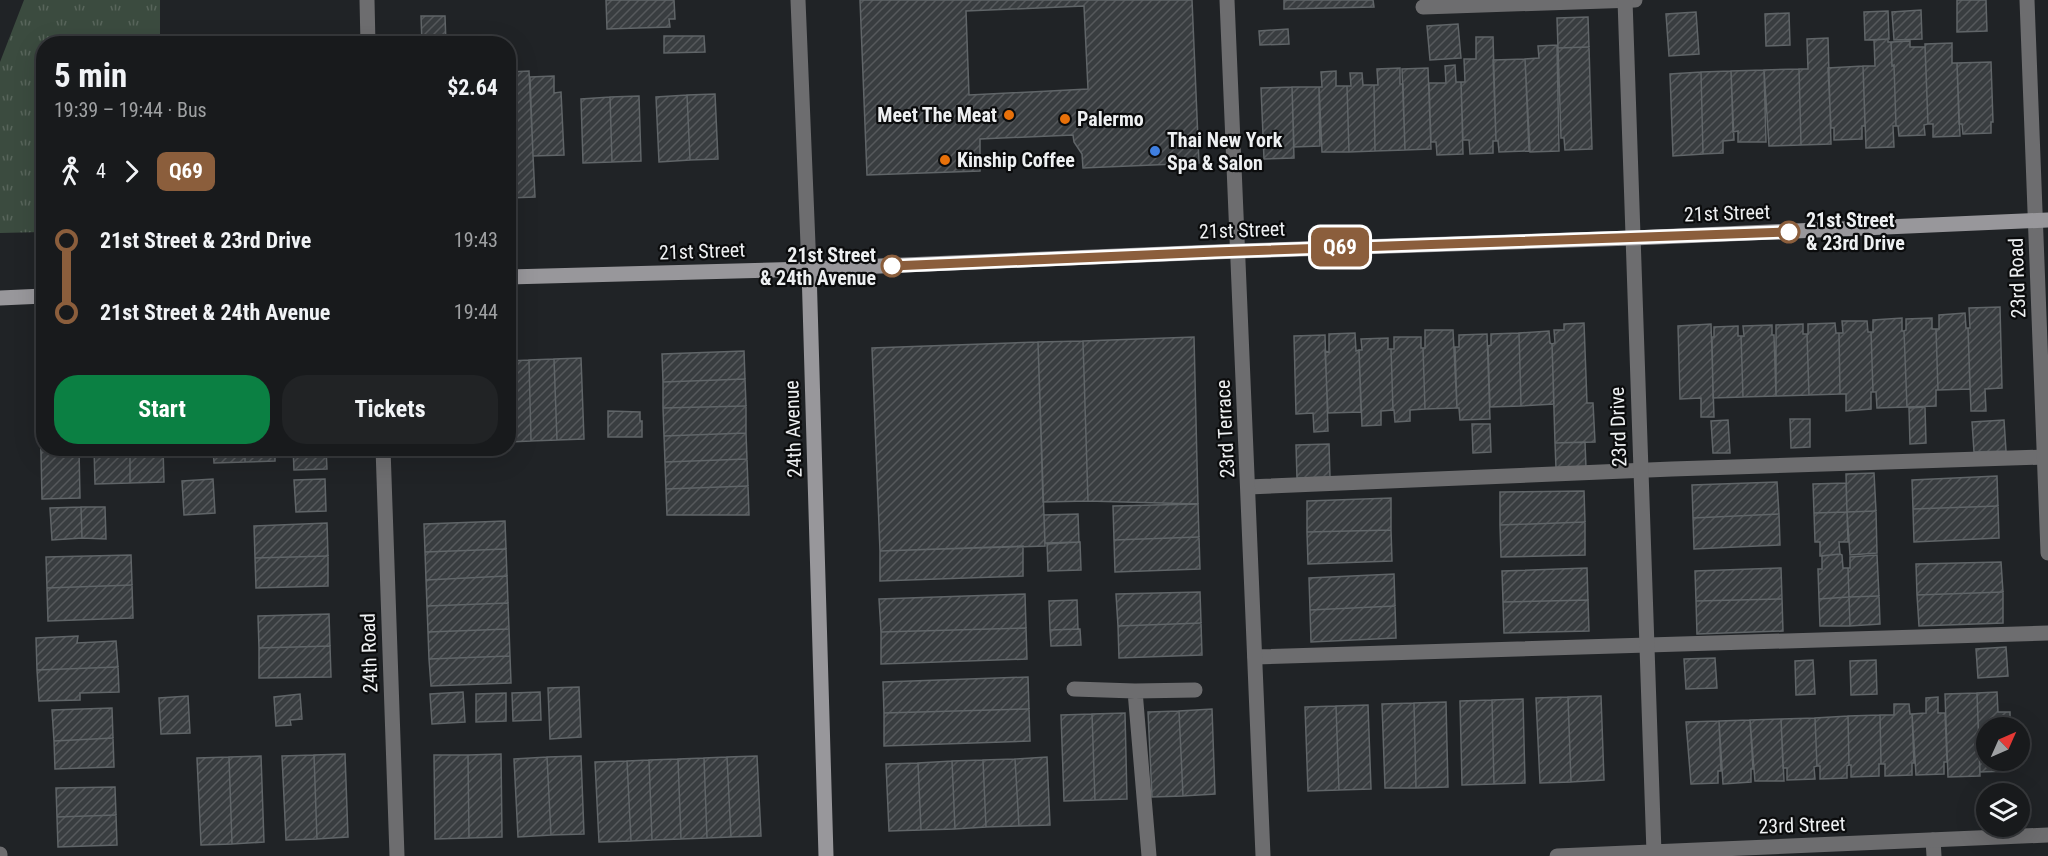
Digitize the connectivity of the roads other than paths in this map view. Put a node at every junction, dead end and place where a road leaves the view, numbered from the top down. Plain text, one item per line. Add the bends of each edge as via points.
1 (367, 0) edge
2 (798, 0) edge
3 (1227, 0) edge
4 (1625, 0) edge
5 (1635, 0) edge
6 (2027, 0) edge
7 (1423, 8) dead end
8 (369, 36) edge
9 (2042, 221) edge
10 (1633, 238) junction
11 (1238, 251) junction
12 (809, 269) junction
13 (516, 277) edge
14 (36, 296) edge
15 (0, 298) edge
16 (383, 456) edge
17 (2045, 458) junction
18 (1641, 471) junction
19 (1248, 487) junction
20 (2048, 554) edge
21 (2048, 633) edge
22 (1647, 645) junction
23 (1256, 657) junction
24 (1074, 688) dead end
25 (1195, 690) dead end
26 (1136, 691) junction
27 (2048, 835) edge
28 (1933, 848) edge
29 (1654, 852) junction
30 (397, 856) edge
31 (826, 856) edge
32 (1149, 856) edge
33 (1263, 856) edge
34 (1557, 856) edge

1 - 8 street
2 - 12 street, 24th Avenue
3 - 11 street, 23rd Terrace
4 - 5 street
4 - 7 street
4 - 10 street, 23rd Drive
6 - 9 street, 23rd Road
9 - 10 street, 21st Street
9 - 17 street, 23rd Road
10 - 11 street, 21st Street
10 - 18 street, 23rd Drive
11 - 12 street, 21st Street
11 - 19 street, 23rd Terrace
12 - 13 street, 21st Street
12 - 31 street, 24th Avenue
14 - 15 street
16 - 30 street, 24th Road
17 - 18 street
17 - 20 street, 23rd Road
18 - 19 street
18 - 22 street, 23rd Drive
19 - 23 street, 23rd Terrace
21 - 22 street
22 - 23 street
22 - 29 street, 23rd Drive
23 - 33 street, 23rd Terrace
24 - 26 street
25 - 26 street
26 - 32 street
27 - 28 street, 23rd Street
28 - 29 street, 23rd Street
29 - 34 street, 23rd Street

